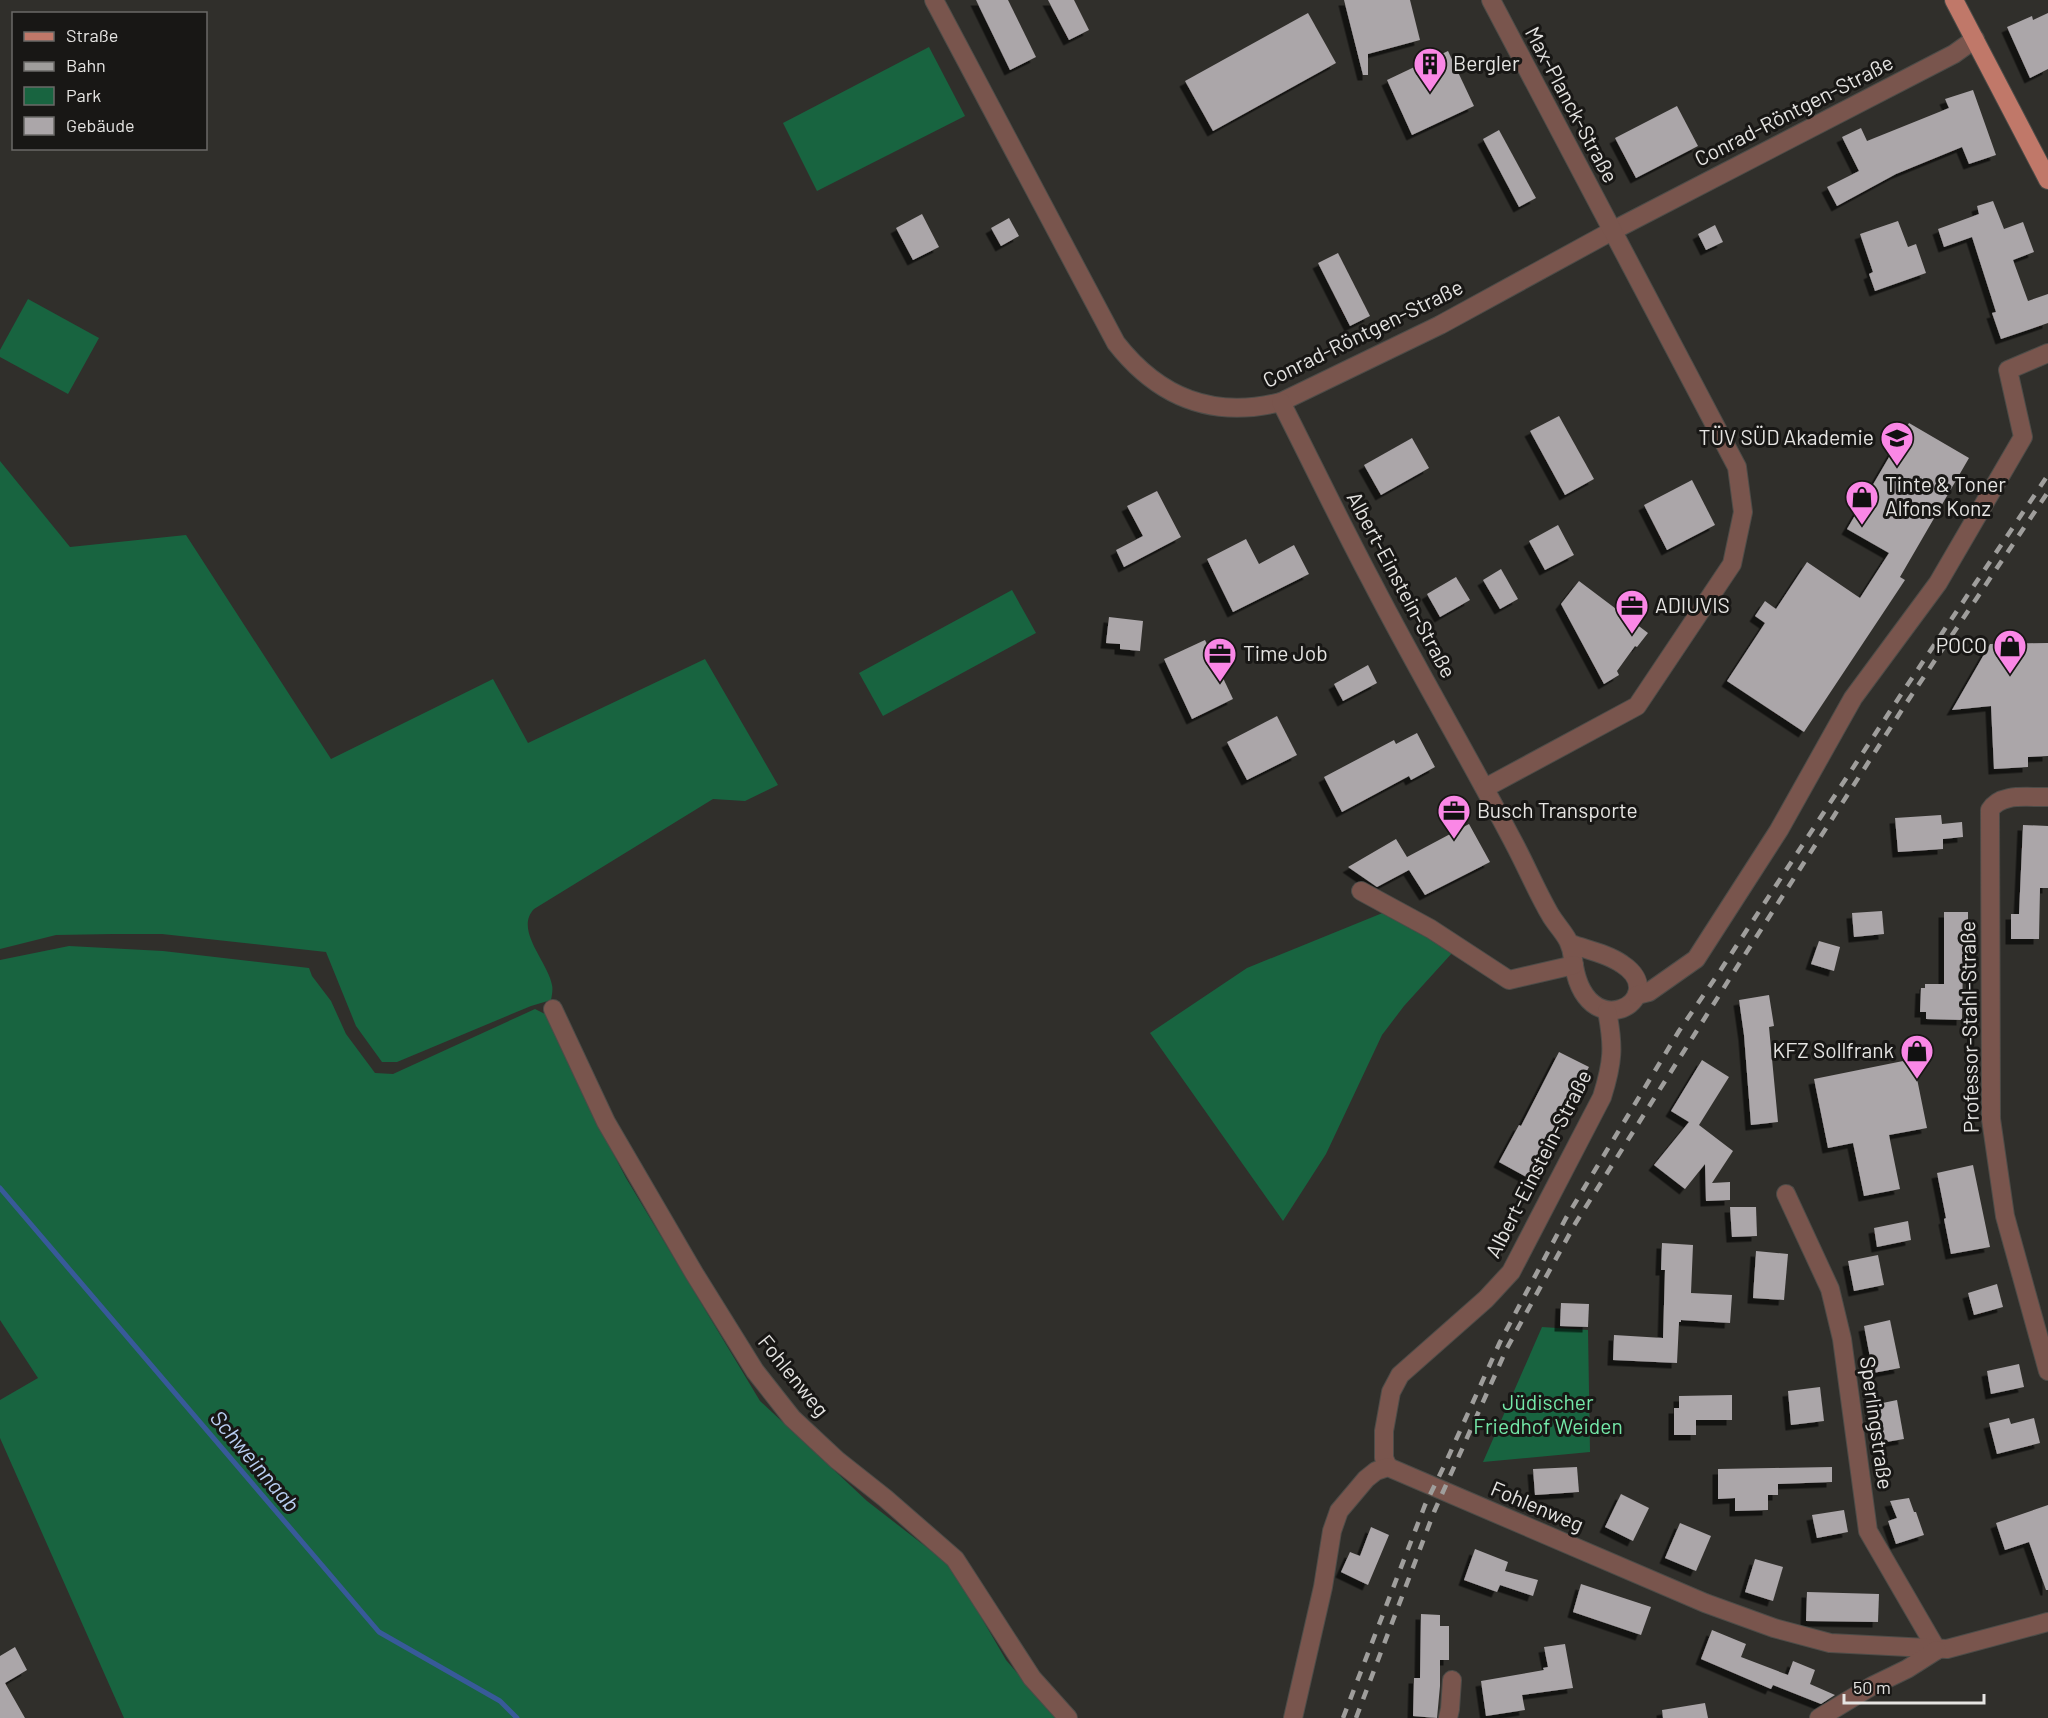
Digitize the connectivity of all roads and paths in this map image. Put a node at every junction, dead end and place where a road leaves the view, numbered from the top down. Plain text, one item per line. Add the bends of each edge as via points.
1 (934, 0) edge
2 (1491, 0) edge
3 (1954, 0) edge
4 (1975, 39) junction
5 (2048, 180) edge
6 (1612, 231) junction
7 (2048, 353) edge
8 (1281, 402) junction
9 (1485, 788) junction
10 (2048, 798) edge
11 (1361, 891) dead end
12 (1571, 944) junction
13 (1574, 965) junction
14 (1637, 995) junction
15 (553, 1009) dead end
16 (1607, 1011) junction
17 (1786, 1194) dead end
18 (2048, 1371) edge
19 (1388, 1467) junction
20 (2048, 1622) edge
21 (1937, 1650) junction
22 (1452, 1680) dead end
23 (1068, 1718) edge
24 (1293, 1718) edge
25 (1448, 1718) edge
26 (1818, 1718) edge

1 - 8 street, Conrad-Röntgen-Straße via 1116,343 1130,360 1152,380 1192,401 1237,408
2 - 6 street, Max-Planck-Straße
3 - 4 main road
4 - 5 main road
4 - 6 street, Conrad-Röntgen-Straße via 1954,54
6 - 8 street, Conrad-Röntgen-Straße via 1440,325
6 - 9 street via 1737,467 1743,512 1732,564 1636,705
7 - 14 street via 2008,370 2023,436 1938,583 1853,698 1779,830 1696,959 1649,992
8 - 9 street, Albert-Einstein-Straße via 1373,585
9 - 12 street, Albert-Einstein-Straße via 1551,915
10 - 18 street, Professor-Stahl-Straße via 2002,799 1990,810 1991,1119 2005,1216
11 - 13 street via 1431,929 1509,980
12 - 13 street, Albert-Einstein-Straße
12 - 14 street via 1629,968 1636,976
13 - 16 street, Albert-Einstein-Straße via 1588,1001
14 - 16 street via 1623,1009
15 - 23 street, Fohlenweg via 606,1122 755,1371 792,1418 955,1559 1032,1678
16 - 19 street, Albert-Einstein-Straße via 1613,1040 1611,1072 1602,1097 1511,1272 1400,1375 1391,1392 1384,1431
17 - 21 street, Sperlingstraße via 1830,1289 1842,1339 1868,1531
19 - 21 street, Fohlenweg via 1705,1603 1774,1628 1830,1643
19 - 24 street via 1366,1479 1339,1511
20 - 21 street
21 - 26 street
22 - 25 street

